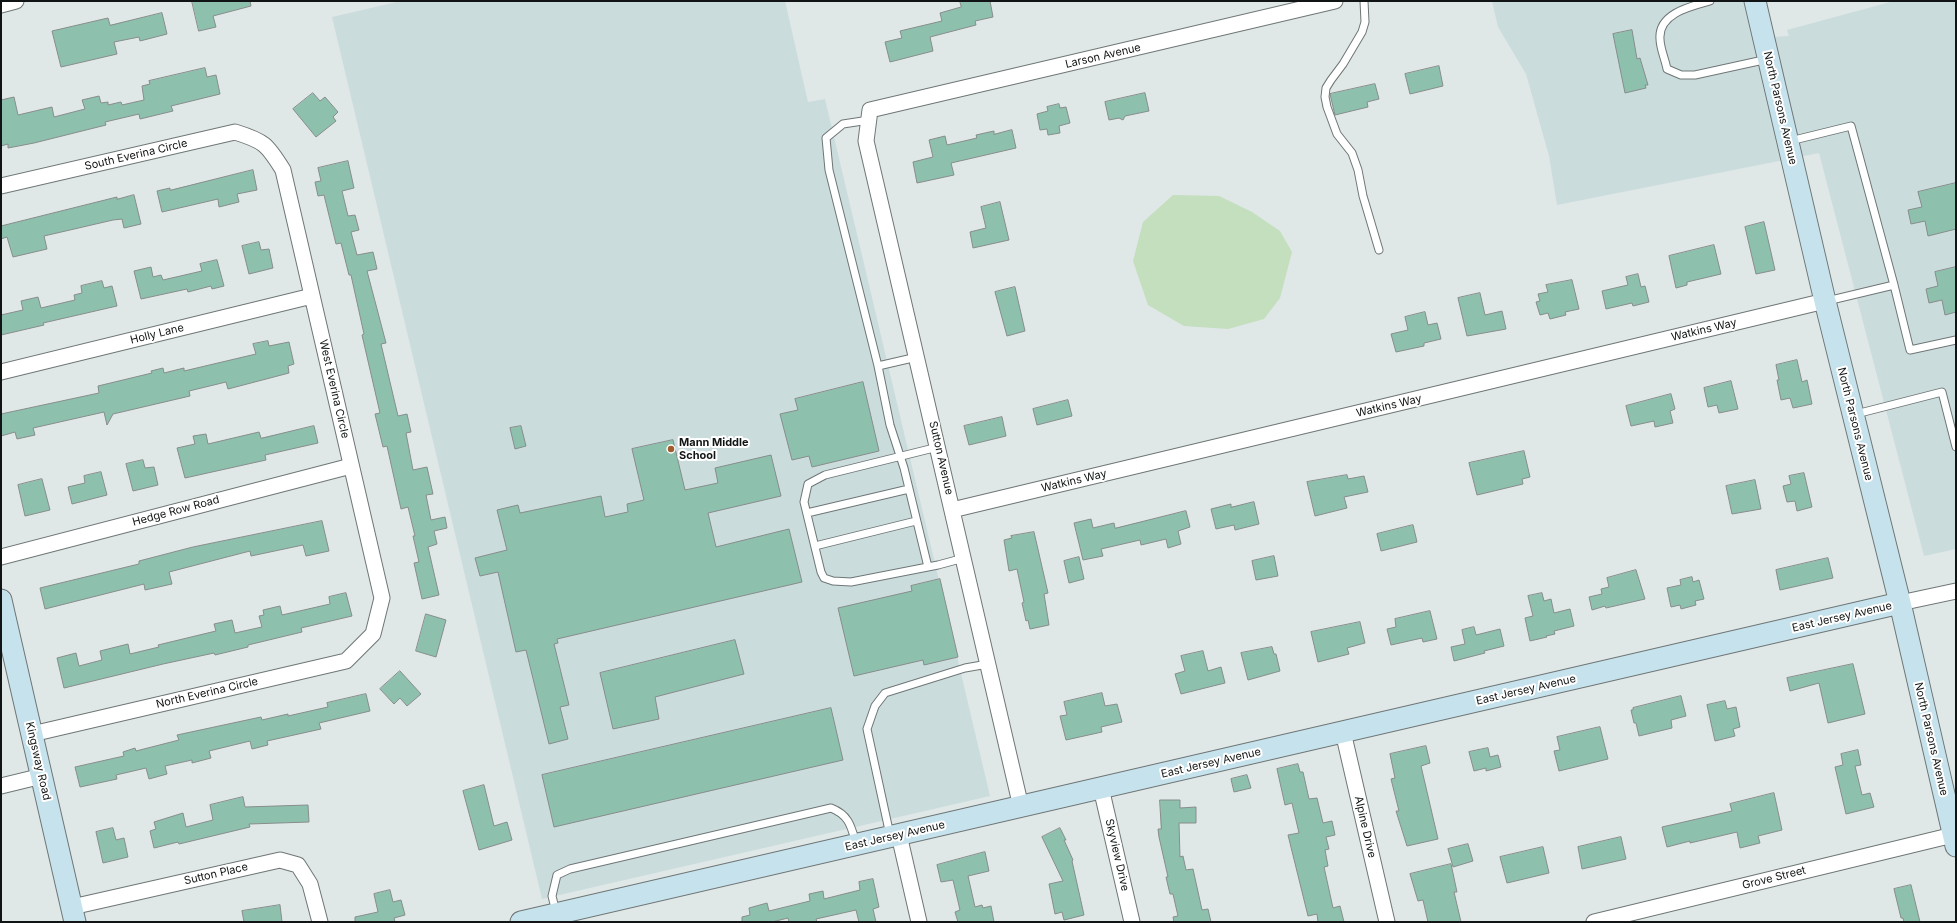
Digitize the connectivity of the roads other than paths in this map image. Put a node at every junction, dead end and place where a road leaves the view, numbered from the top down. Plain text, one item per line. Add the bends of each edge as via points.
1 (16, 1) edge
2 (1335, 1) edge
3 (1364, 1) edge
4 (1710, 1) edge
5 (1755, 1) edge
6 (1, 4) edge
7 (1769, 59) junction
8 (870, 115) junction
9 (1788, 142) junction
10 (269, 147) joint
11 (1, 186) edge
12 (1379, 250) dead end
13 (1894, 285) junction
14 (312, 296) junction
15 (1825, 301) junction
16 (1956, 340) edge
17 (917, 357) junction
18 (878, 366) junction
19 (1, 372) edge
20 (1853, 415) junction
21 (938, 447) junction
22 (1956, 447) edge
23 (899, 456) junction
24 (351, 466) junction
25 (909, 489) junction
26 (952, 510) junction
27 (806, 513) junction
28 (916, 521) junction
29 (815, 546) junction
30 (1, 557) edge
31 (964, 558) junction
32 (928, 567) junction
33 (1956, 591) edge
34 (1, 600) edge
35 (1900, 604) junction
36 (372, 634) joint
37 (988, 664) junction
38 (1343, 732) junction
39 (32, 734) junction
40 (42, 776) junction
41 (1, 786) edge
42 (1101, 788) junction
43 (1021, 807) junction
44 (895, 836) junction
45 (1955, 841) edge
46 (856, 845) junction
47 (556, 914) junction
48 (74, 915) edge
49 (320, 922) edge
50 (521, 922) edge
51 (919, 922) edge
52 (1132, 922) edge
53 (1387, 922) edge
54 (1594, 922) edge

1 - 6 street
2 - 8 street, Larson Avenue
3 - 12 lane via 1365,22 1362,32 1326,88 1325,97 1337,134 1352,153
4 - 7 lane via 1675,13 1662,25 1660,38 1667,69 1681,76 1696,75
5 - 7 street, North Parsons Avenue
7 - 9 street, North Parsons Avenue
8 - 17 street, Sutton Avenue via 866,140
8 - 18 lane via 844,124 826,138 829,170
9 - 13 lane via 1851,126
9 - 15 street, North Parsons Avenue
10 - 11 street, South Everina Circle via 256,138 234,132
10 - 14 street, West Everina Circle via 283,170
13 - 15 lane
13 - 16 lane via 1910,350
14 - 19 street, Holly Lane
14 - 24 street, West Everina Circle
15 - 20 street, North Parsons Avenue
15 - 26 street, Watkins Way
17 - 18 lane
17 - 21 street, Sutton Avenue
18 - 23 lane
20 - 22 lane via 1942,392
20 - 35 street, North Parsons Avenue
21 - 23 lane
21 - 26 street, Sutton Avenue
23 - 25 lane
23 - 27 lane via 824,475 808,484 804,502
24 - 30 street, Hedge Row Road
24 - 36 street, West Everina Circle via 382,598
25 - 27 lane
25 - 28 lane
26 - 31 street, Sutton Avenue
27 - 29 lane
28 - 29 lane
28 - 32 lane
29 - 32 lane via 820,572 824,578 833,581 851,582
31 - 32 lane
31 - 37 street, Sutton Avenue
33 - 35 street
34 - 39 street, Kingsway Road
35 - 38 street, East Jersey Avenue
35 - 45 street, North Parsons Avenue
36 - 39 street, North Everina Circle via 346,661
37 - 43 street, Sutton Avenue
37 - 44 lane via 965,668 885,693 875,706 867,729
38 - 42 street, East Jersey Avenue
38 - 53 street, Alpine Drive
39 - 40 street, Kingsway Road
40 - 41 street
40 - 48 street, Kingsway Road
42 - 43 street, East Jersey Avenue
42 - 52 street, Skyview Drive
43 - 44 street, East Jersey Avenue
44 - 46 street, East Jersey Avenue
44 - 51 street
45 - 54 street, Grove Street
46 - 47 street, East Jersey Avenue
46 - 47 lane via 851,823 830,808 570,868 557,875 552,896
47 - 50 street, East Jersey Avenue
48 - 49 street, Sutton Place via 280,860 298,865 302,871 310,884

